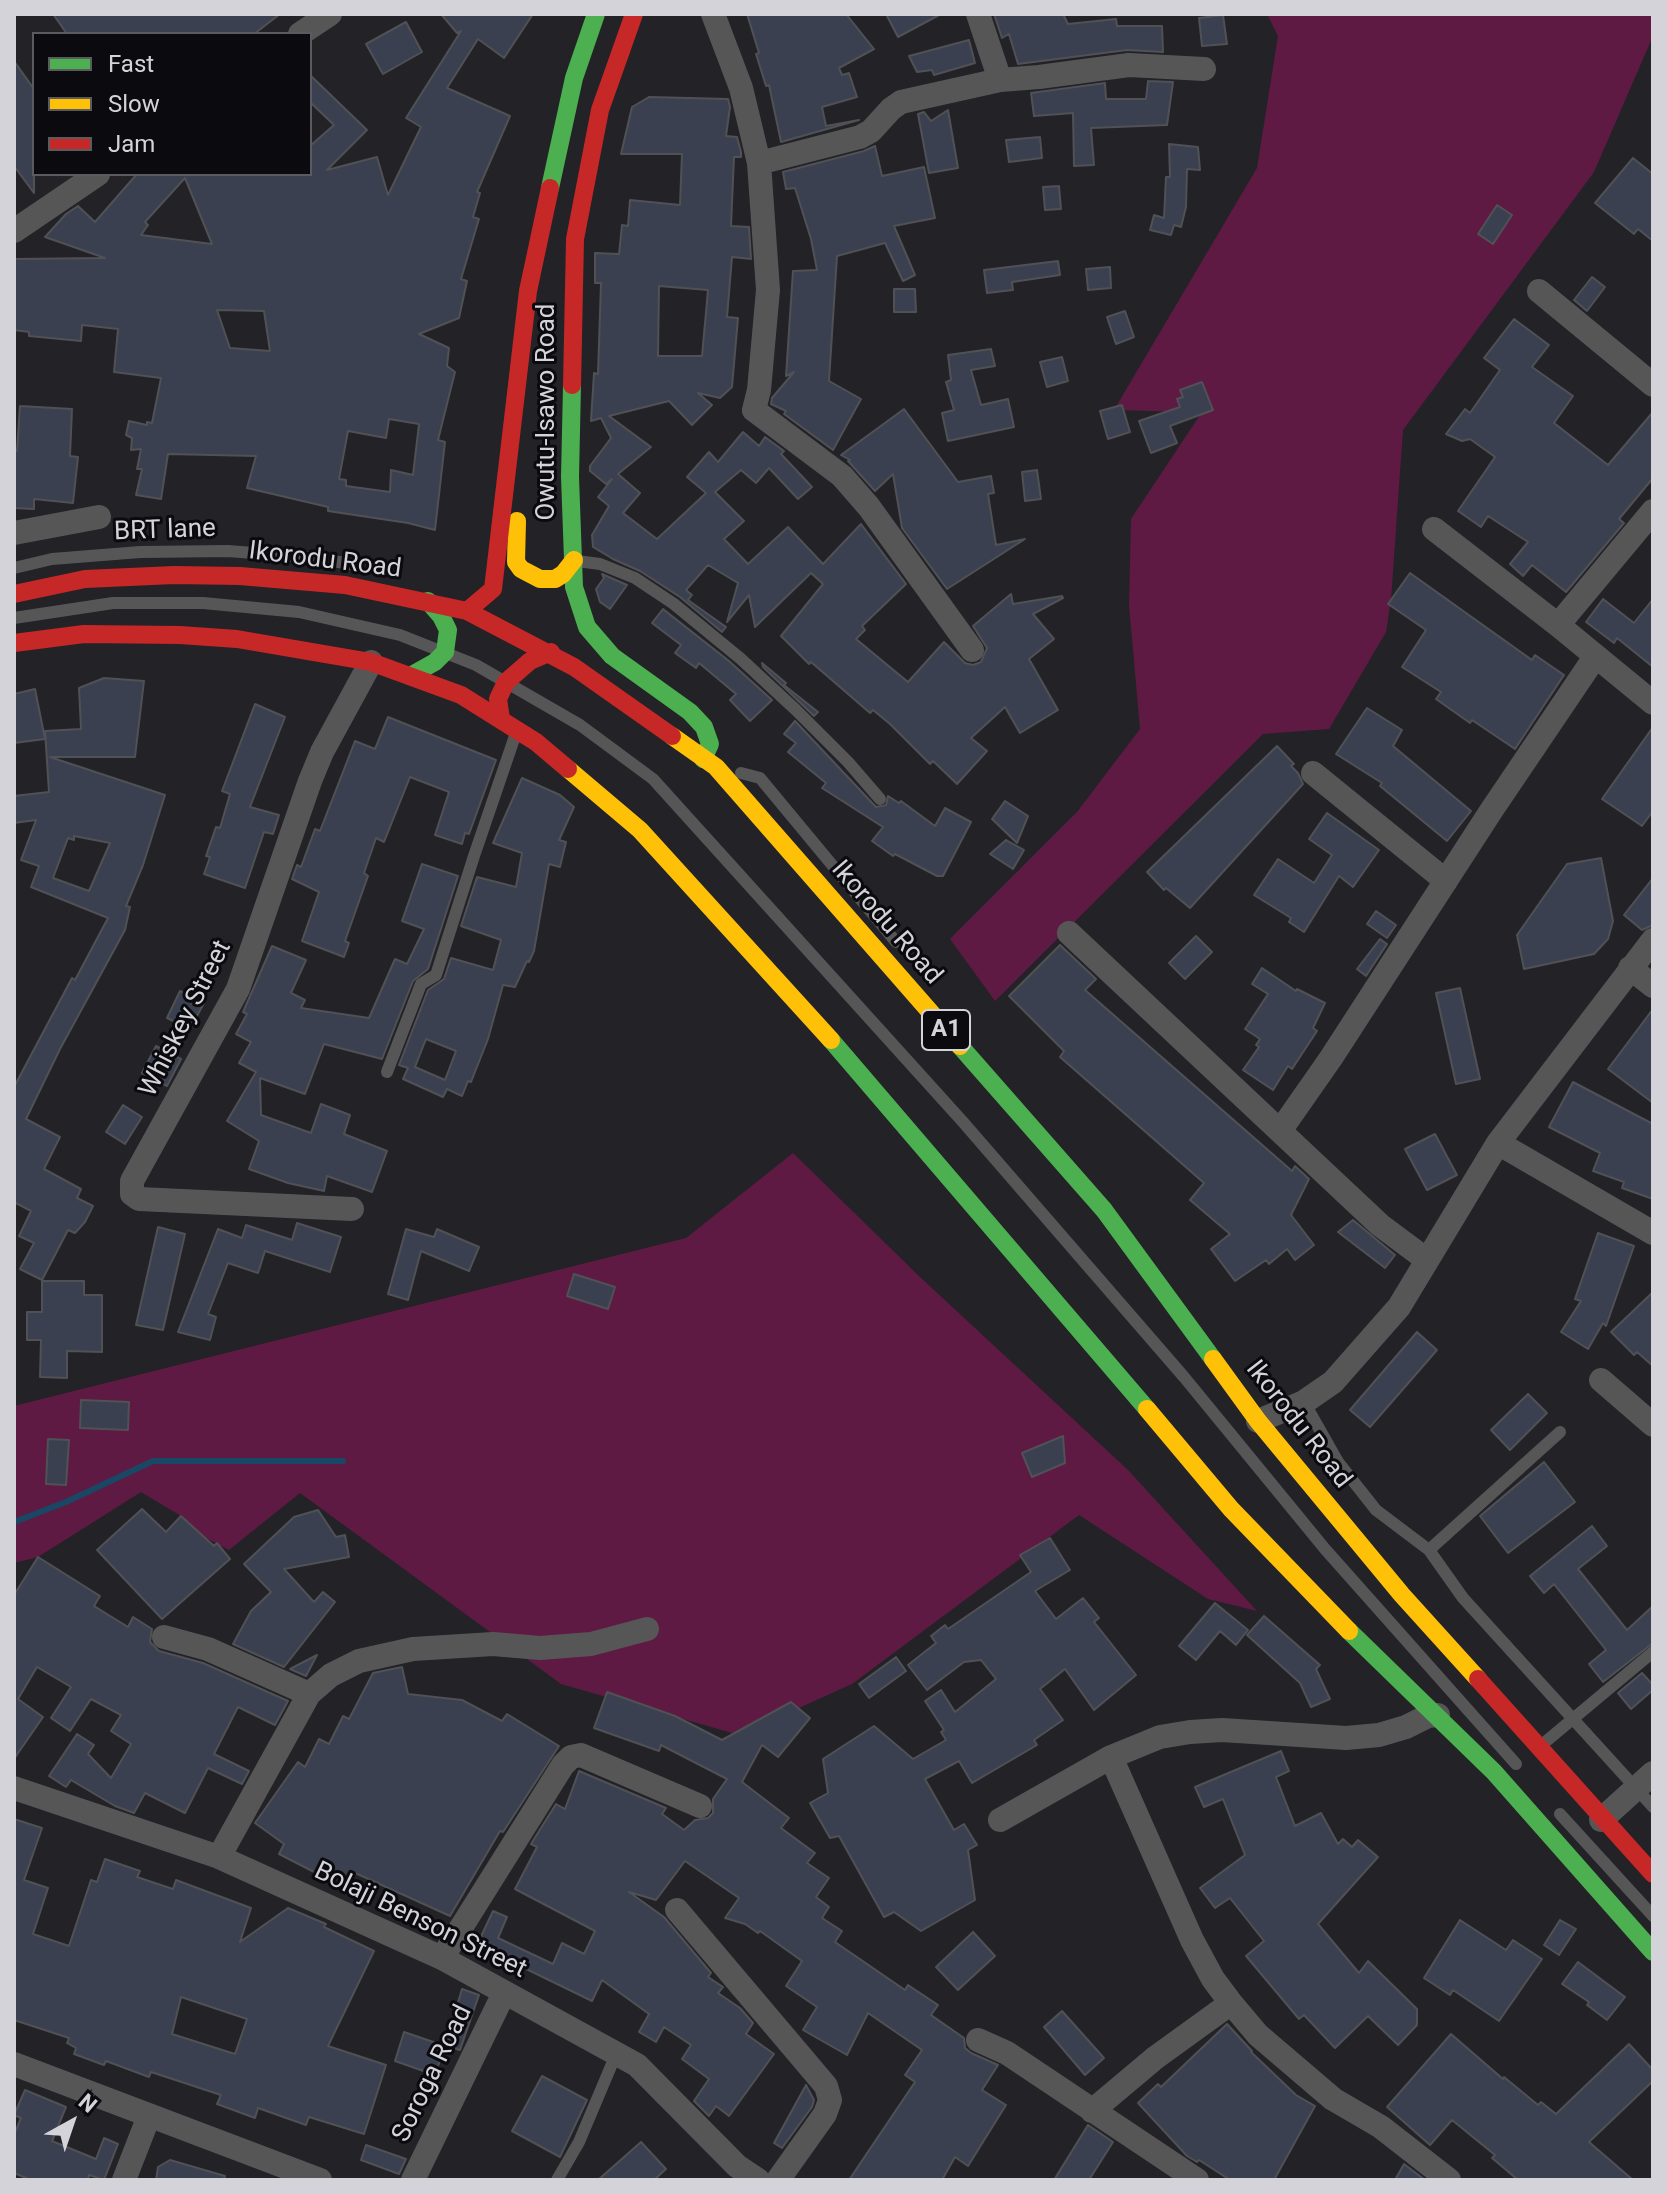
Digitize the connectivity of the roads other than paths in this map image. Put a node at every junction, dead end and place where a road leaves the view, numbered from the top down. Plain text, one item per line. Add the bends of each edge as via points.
1 (330, 14) edge
2 (596, 14) edge
3 (634, 14) edge
4 (713, 14) edge
5 (978, 14) edge
6 (303, 32) edge
7 (1204, 69) dead end
8 (1000, 80) junction
9 (759, 163) junction
10 (95, 176) edge
11 (14, 231) edge
12 (1539, 291) dead end
13 (517, 385) junction
14 (1653, 385) edge
15 (1653, 511) edge
16 (99, 517) dead end
17 (1434, 529) dead end
18 (14, 533) edge
19 (574, 560) junction
20 (14, 568) edge
21 (374, 569) dead end
22 (14, 594) edge
23 (428, 596) junction
24 (459, 609) junction
25 (14, 618) edge
26 (1558, 625) junction
27 (14, 643) edge
28 (972, 650) dead end
29 (445, 652) junction
30 (551, 652) junction
31 (1595, 657) junction
32 (371, 662) junction
33 (410, 676) junction
34 (506, 682) junction
35 (1653, 703) edge
36 (501, 719) junction
37 (518, 730) junction
38 (710, 763) junction
39 (1313, 773) dead end
40 (880, 799) dead end
41 (1446, 881) junction
42 (1069, 933) dead end
43 (1653, 940) edge
44 (1630, 968) junction
45 (1653, 986) edge
46 (914, 995) junction
47 (387, 1072) dead end
48 (1280, 1131) junction
49 (1498, 1143) junction
50 (352, 1209) dead end
51 (1653, 1233) edge
52 (1427, 1260) junction
53 (1601, 1380) dead end
54 (1304, 1402) junction
55 (1258, 1421) junction
56 (1653, 1425) edge
57 (1560, 1432) dead end
58 (1429, 1550) junction
59 (647, 1629) dead end
60 (164, 1637) dead end
61 (1653, 1652) edge
62 (309, 1694) junction
63 (1438, 1715) junction
64 (1572, 1720) junction
65 (1538, 1747) junction
66 (1111, 1757) junction
67 (1653, 1773) edge
68 (1524, 1774) dead end
69 (14, 1788) edge
70 (1635, 1790) junction
71 (700, 1806) dead end
72 (1653, 1807) edge
73 (1556, 1809) dead end
74 (1000, 1820) dead end
75 (1601, 1820) junction
76 (219, 1857) junction
77 (1653, 1874) edge
78 (677, 1910) dead end
79 (1653, 1916) edge
80 (1653, 1952) edge
81 (442, 1958) junction
82 (504, 1993) junction
83 (1231, 2003) junction
84 (978, 2040) dead end
85 (617, 2052) junction
86 (14, 2064) edge
87 (1092, 2111) junction
88 (149, 2116) junction
89 (124, 2180) edge
90 (320, 2180) edge
91 (413, 2180) edge
92 (557, 2180) edge
93 (758, 2180) edge
94 (778, 2180) edge
95 (1197, 2180) edge
96 (1449, 2180) edge

1 - 6 street
2 - 13 main road, Owutu-Isawo Road via 574,78 528,291
3 - 19 main road, Owutu-Isawo Road via 600,110 575,239 570,477
4 - 9 street via 741,88
5 - 8 street
7 - 8 street via 1129,65
8 - 9 street via 901,102 860,137
9 - 28 street via 768,290 754,410 842,476
10 - 11 street
12 - 14 street
13 - 19 main road via 516,562 540,579 555,579
13 - 24 main road, Owutu-Isawo Road via 493,589
15 - 26 street
16 - 18 street
17 - 26 street
19 - 38 main road, Owutu-Isawo Road via 574,587 587,627 612,656 704,727
19 - 40 lane via 635,578 674,604 796,710
20 - 21 lane, BRT lane via 52,559 140,552 228,551
22 - 23 main road, Ikorodu Road / A1 via 85,579 197,575
23 - 24 main road, Ikorodu Road / A1
23 - 29 main road via 448,630
24 - 30 main road, Ikorodu Road / A1
25 - 29 lane via 113,603 203,603 299,612 400,635
26 - 31 street
27 - 32 main road via 84,634 180,635 237,639
29 - 33 main road
29 - 34 lane
30 - 34 main road via 530,661
30 - 38 main road, Ikorodu Road / A1
31 - 35 street
31 - 41 street
32 - 33 main road
32 - 50 street, Whiskey Street via 310,781 238,989 132,1181 132,1194 139,1199
33 - 36 main road via 461,695
34 - 36 main road via 498,699
34 - 68 lane via 580,725 653,779 963,1122 1325,1549
36 - 37 main road
37 - 47 lane via 436,975 421,984
37 - 63 main road via 640,830 699,893 1013,1250 1231,1509
38 - 46 main road, Ikorodu Road / A1
38 - 46 lane via 760,778 791,812 894,937
39 - 41 street
41 - 48 street
42 - 48 street
43 - 44 street
44 - 45 street
44 - 49 street
46 - 55 main road, Ikorodu Road / A1 via 1104,1210
48 - 52 street via 1380,1225
49 - 51 street
49 - 52 street
52 - 54 street via 1399,1307 1333,1382
53 - 56 street
54 - 55 street
54 - 58 lane via 1338,1462 1376,1510
55 - 65 main road, Ikorodu Road / A1 via 1402,1595
57 - 58 lane
58 - 64 lane via 1463,1598
59 - 62 street via 591,1644 413,1649 359,1661
60 - 62 street via 208,1649
61 - 64 lane
62 - 76 street
63 - 66 street via 1379,1735 1346,1738 1190,1732 1160,1737
63 - 80 main road
64 - 65 lane
64 - 70 lane
65 - 75 main road, Ikorodu Road / A1
66 - 74 street
66 - 83 street via 1192,1940
67 - 70 street
69 - 76 street, Bolaji Benson Street
70 - 72 lane
70 - 75 street
71 - 81 street via 581,1755 571,1757
73 - 79 lane
75 - 77 main road, Ikorodu Road / A1
76 - 81 street, Bolaji Benson Street
78 - 94 street via 826,2086 830,2100 825,2114
81 - 82 street, Bolaji Benson Street
82 - 85 street, Bolaji Benson Street
82 - 91 street, Soroga Road
83 - 87 street
83 - 96 street via 1258,2035 1333,2099 1381,2127
84 - 87 street via 1007,2053
85 - 92 lane
85 - 93 street, Bolaji Benson Street
86 - 88 street
87 - 95 street
88 - 89 street
88 - 90 street

